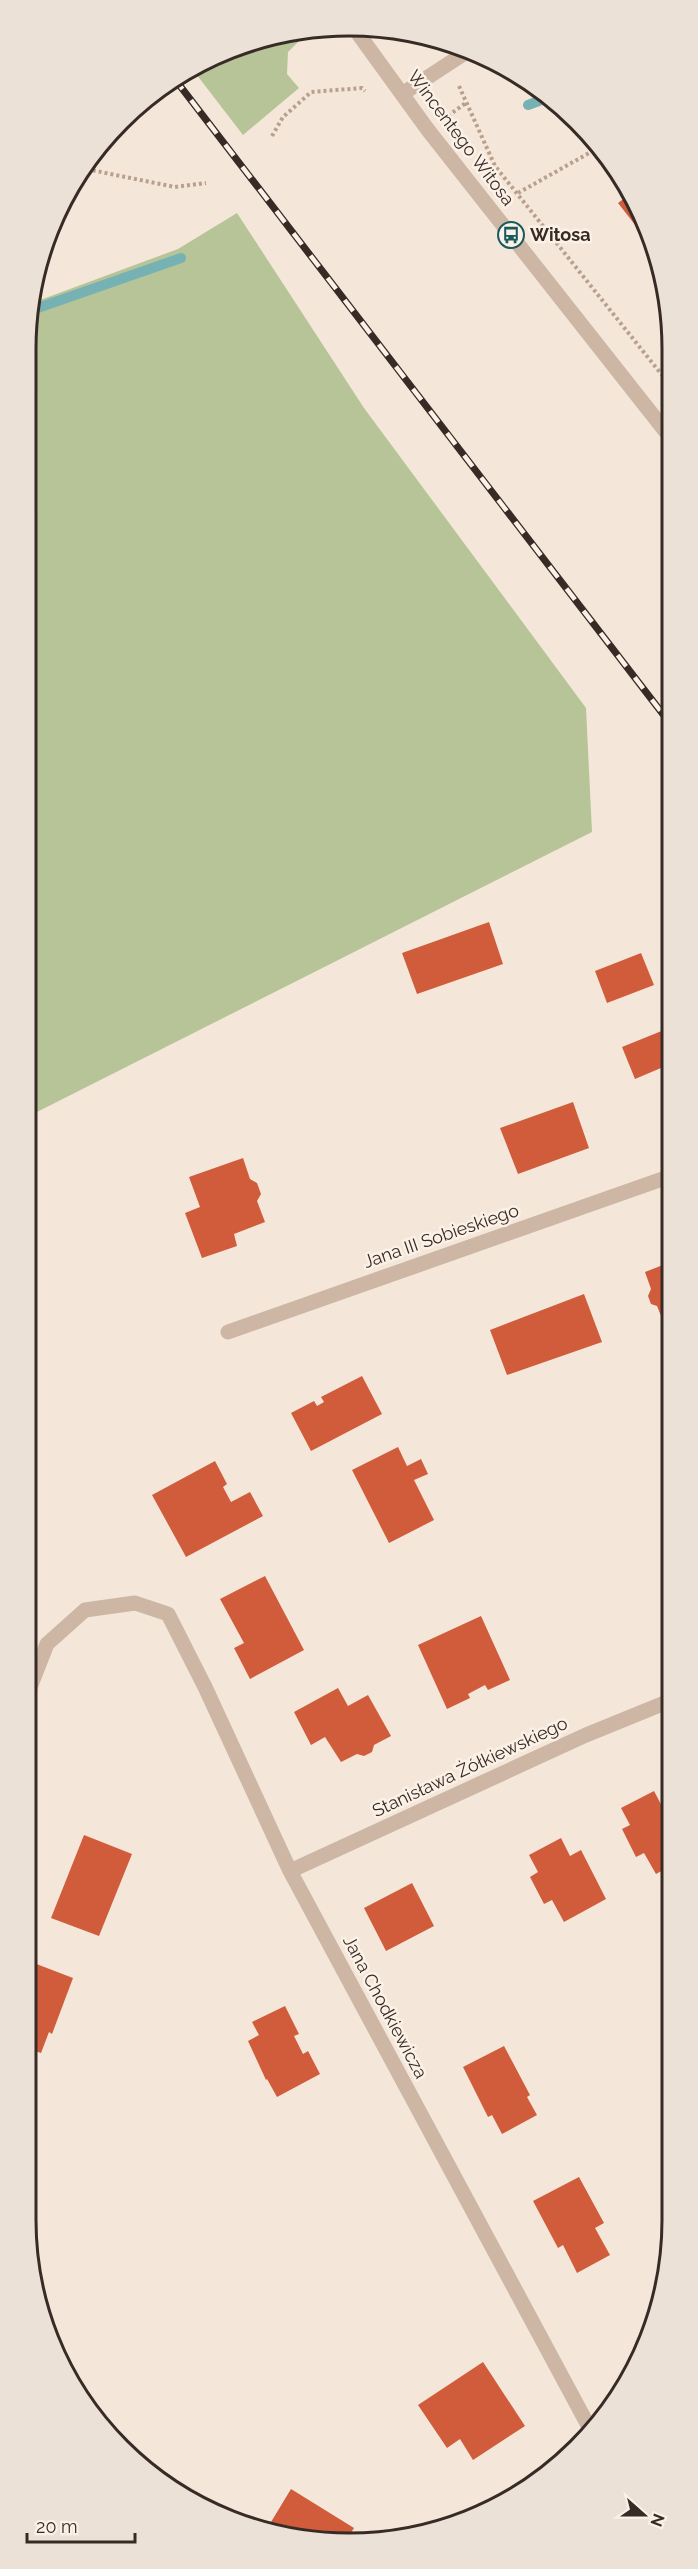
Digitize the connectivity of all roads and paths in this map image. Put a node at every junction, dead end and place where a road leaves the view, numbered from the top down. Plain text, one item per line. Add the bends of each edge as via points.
1 (360, 37) edge
2 (460, 57) edge
3 (447, 65) junction
4 (362, 88) dead end
5 (402, 94) junction
6 (272, 136) dead end
7 (592, 152) edge
8 (92, 170) edge
9 (206, 183) dead end
10 (518, 193) junction
11 (662, 376) edge
12 (662, 428) edge
13 (662, 1179) edge
14 (228, 1332) dead end
15 (36, 1672) edge
16 (662, 1704) edge
17 (290, 1871) junction
18 (587, 2423) edge

1 - 5 street, Wincentego Witosa
2 - 3 street
3 - 5 street
3 - 10 path via 495,166
4 - 6 path via 311,92 283,117
5 - 12 street, Wincentego Witosa
7 - 10 path
8 - 9 path via 175,187
10 - 11 path
13 - 14 street, Jana III Sobieskiego
15 - 17 street, Jana Chodkiewicza via 47,1644 85,1610 135,1603 168,1614 206,1687
16 - 17 street, Stanisława Żółkiewskiego
17 - 18 street, Jana Chodkiewicza

